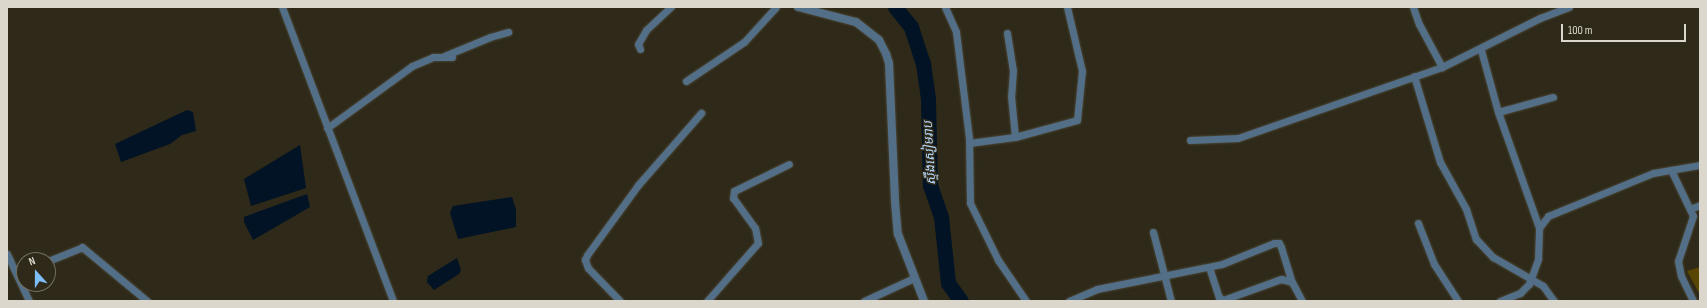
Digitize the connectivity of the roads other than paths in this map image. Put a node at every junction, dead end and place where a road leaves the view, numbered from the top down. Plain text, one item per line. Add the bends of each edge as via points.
1 (282, 7) edge
2 (671, 7) edge
3 (776, 7) edge
4 (798, 7) edge
5 (945, 7) edge
6 (1067, 7) edge
7 (1413, 7) edge
8 (1569, 7) edge
9 (508, 32) dead end
10 (1007, 33) dead end
11 (640, 49) dead end
12 (1480, 50) junction
13 (444, 56) junction
14 (452, 57) dead end
15 (1441, 65) junction
16 (1414, 76) junction
17 (686, 81) dead end
18 (1553, 97) dead end
19 (1498, 112) junction
20 (701, 113) dead end
21 (327, 128) junction
22 (1015, 137) junction
23 (1190, 140) dead end
24 (969, 143) junction
25 (789, 164) dead end
26 (1700, 165) edge
27 (1671, 170) junction
28 (1700, 205) edge
29 (1690, 209) junction
30 (1418, 223) dead end
31 (1539, 228) junction
32 (1153, 232) dead end
33 (7, 254) edge
34 (56, 258) edge
35 (16, 267) edge
36 (1209, 267) junction
37 (1163, 277) junction
38 (1533, 277) junction
39 (914, 278) junction
40 (1292, 282) junction
41 (148, 301) edge
42 (393, 301) edge
43 (620, 301) edge
44 (707, 301) edge
45 (864, 301) edge
46 (924, 301) edge
47 (1026, 301) edge
48 (1070, 301) edge
49 (1171, 301) edge
50 (1302, 301) edge
51 (1458, 301) edge
52 (1500, 301) edge
53 (1554, 301) edge
54 (1693, 301) edge

1 - 21 street
2 - 11 street via 646,30 638,44
3 - 17 street via 744,42
4 - 39 street via 856,22 879,40 886,54 889,63 894,202 898,234
5 - 24 street via 956,32
6 - 22 street via 1082,71 1077,120
7 - 15 street
8 - 12 street via 1540,18
9 - 13 street
10 - 22 street via 1013,70 1011,96
12 - 15 street
12 - 19 street
13 - 14 street
13 - 21 street via 433,57 412,66
15 - 16 street
16 - 23 street via 1238,138
16 - 38 street via 1440,162 1466,209 1476,239 1493,257
18 - 19 street
19 - 31 street
20 - 43 street via 638,185 587,255 585,260 588,268
21 - 42 street
22 - 24 street
24 - 47 street via 970,203 998,260
25 - 44 street via 734,191 733,198 755,228 758,243
26 - 27 street
27 - 29 street
27 - 31 street via 1653,173 1548,216
28 - 29 street
29 - 54 street via 1693,218 1678,261 1681,276
30 - 51 street via 1434,264
31 - 38 street via 1537,262
32 - 37 street
33 - 35 street
34 - 41 street via 82,247
36 - 37 street
36 - 40 street via 1219,297 1223,300 1281,279
36 - 40 street via 1279,243
37 - 48 street via 1098,289
37 - 49 street
38 - 52 street via 1520,293
38 - 53 street
39 - 45 street
39 - 46 street
40 - 50 street

